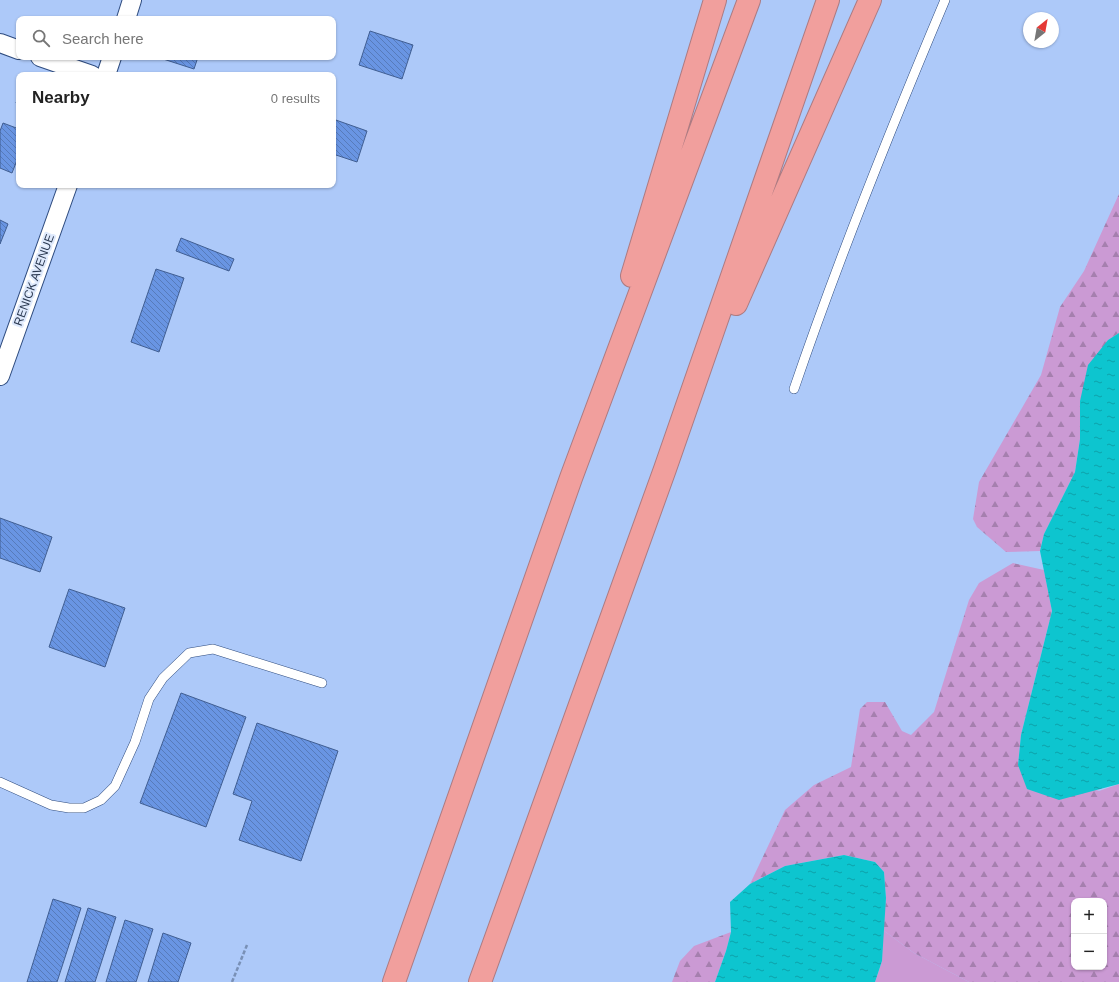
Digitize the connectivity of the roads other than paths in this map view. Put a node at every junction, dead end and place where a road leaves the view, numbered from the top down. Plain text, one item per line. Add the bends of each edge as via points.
1 (132, 0) edge
2 (715, 0) edge
3 (749, 0) edge
4 (828, 0) edge
5 (870, 0) edge
6 (946, 0) edge
7 (127, 16) edge
8 (0, 43) edge
9 (16, 49) edge
10 (49, 60) edge
11 (111, 60) edge
12 (83, 72) edge
13 (107, 72) edge
14 (67, 188) edge
15 (0, 376) edge
16 (794, 389) dead end
17 (665, 469) junction
18 (571, 478) junction
19 (322, 683) dead end
20 (0, 782) edge
21 (394, 982) edge
22 (480, 982) edge

1 - 7 street
2 - 18 highway
3 - 18 highway
4 - 17 highway
5 - 17 highway
6 - 16 lane via 889,134
8 - 9 street
10 - 12 street
11 - 13 street
14 - 15 street, RENICK AVENUE
17 - 22 highway
18 - 21 highway
19 - 20 lane via 213,649 189,653 163,678 150,699 135,742 115,786 101,800 84,808 69,808 51,804

